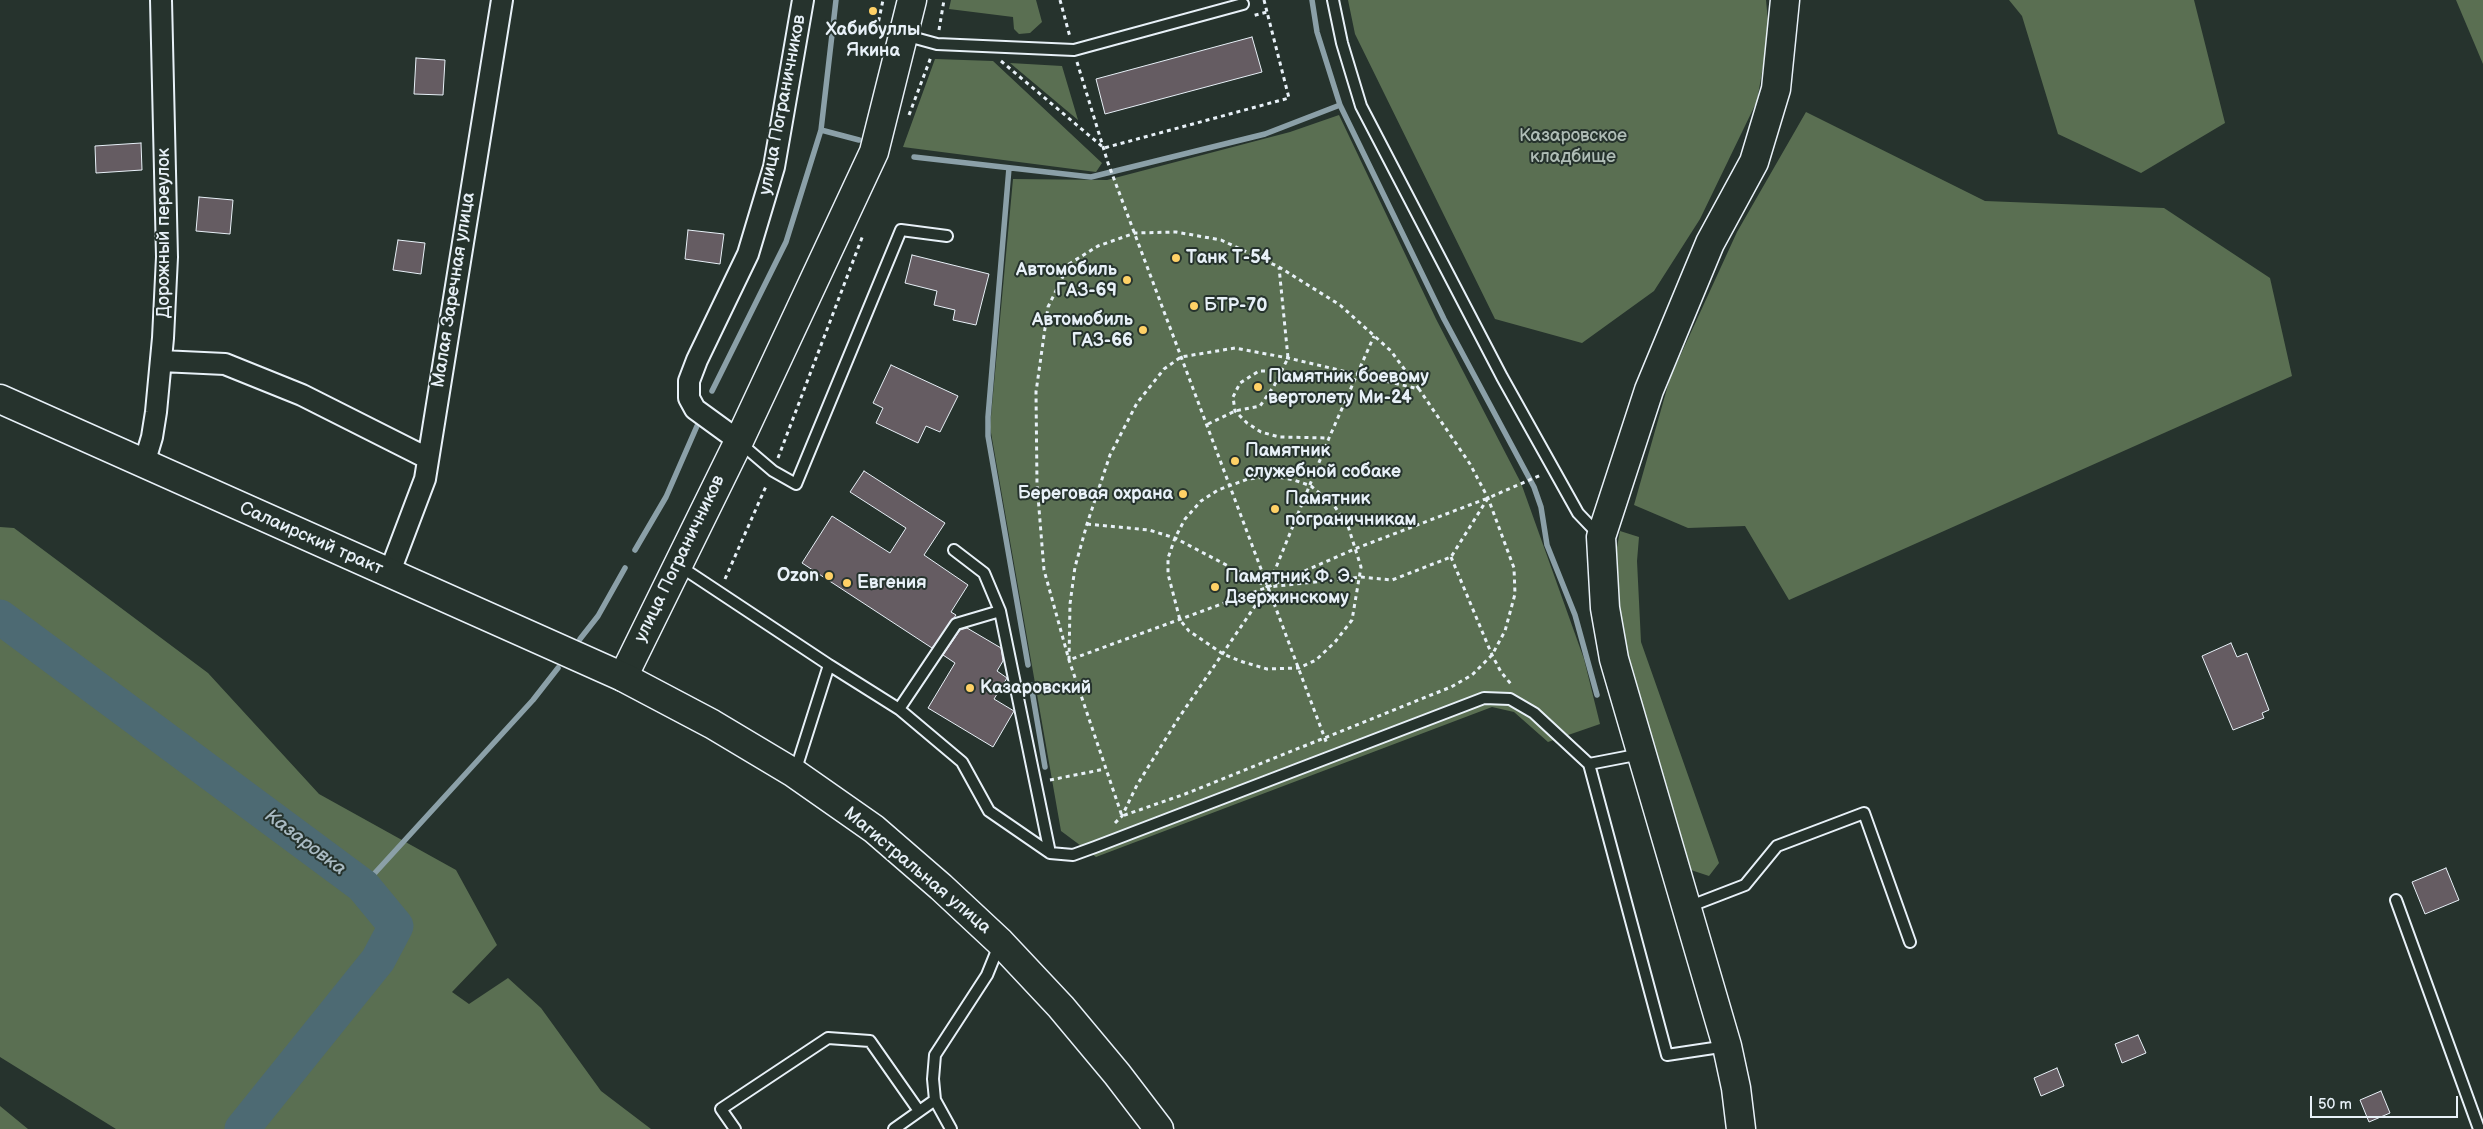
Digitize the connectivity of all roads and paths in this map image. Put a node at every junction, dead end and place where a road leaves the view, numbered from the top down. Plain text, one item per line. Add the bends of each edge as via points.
1 (161, 0) edge
2 (502, 0) edge
3 (803, 0) edge
4 (883, 0) edge
5 (912, 0) edge
6 (944, 0) edge
7 (1060, 0) edge
8 (1264, 0) edge
9 (1333, 0) edge
10 (1785, 0) edge
11 (1243, 4) dead end
12 (1267, 12) junction
13 (1248, 16) dead end
14 (877, 29) dead end
15 (903, 35) junction
16 (936, 44) junction
17 (1074, 50) junction
18 (1005, 58) dead end
19 (1087, 59) dead end
20 (1068, 61) dead end
21 (1077, 61) junction
22 (907, 119) dead end
23 (1104, 148) junction
24 (865, 230) dead end
25 (1135, 233) junction
26 (947, 236) dead end
27 (1279, 267) junction
28 (1374, 336) junction
29 (1181, 356) junction
30 (1288, 358) junction
31 (161, 361) junction
32 (1281, 371) junction
33 (1357, 375) junction
34 (1419, 390) junction
35 (0, 399) edge
36 (1235, 412) junction
37 (1208, 424) junction
38 (1329, 438) junction
39 (739, 441) junction
40 (427, 458) junction
41 (144, 464) junction
42 (773, 471) junction
43 (1534, 478) dead end
44 (1231, 485) junction
45 (1311, 486) junction
46 (1488, 498) junction
47 (1087, 524) junction
48 (1601, 537) junction
49 (1175, 538) junction
50 (1357, 548) junction
51 (954, 550) dead end
52 (1450, 557) junction
53 (677, 564) junction
54 (389, 574) junction
55 (1361, 577) junction
56 (1268, 587) junction
57 (719, 594) junction
58 (1000, 611) junction
59 (1180, 620) junction
60 (1223, 654) junction
61 (1492, 655) junction
62 (1069, 660) junction
63 (828, 665) junction
64 (1299, 668) junction
65 (623, 676) junction
66 (1518, 687) dead end
67 (899, 709) junction
68 (1325, 736) junction
69 (1642, 754) junction
70 (1332, 756) junction
71 (1589, 764) junction
72 (1106, 768) junction
73 (794, 774) junction
74 (1036, 783) junction
75 (1122, 816) junction
76 (1109, 828) dead end
77 (1050, 853) junction
78 (2396, 900) dead end
79 (1687, 908) junction
80 (1000, 942) junction
81 (1910, 942) dead end
82 (1727, 1046) junction
83 (935, 1100) junction
84 (918, 1111) junction
85 (735, 1129) edge
86 (894, 1129) edge
87 (951, 1129) edge
88 (1159, 1129) edge
89 (1741, 1129) edge
90 (2480, 1129) edge

1 - 31 street, Дорожный переулок via 167,257
2 - 40 street, Малая Заречная улица
3 - 39 street, улица Пограничников via 774,167 748,254 689,381 689,398 695,409
4 - 14 path
5 - 15 street, улица Пограничников
6 - 16 path
7 - 17 path
8 - 12 path
9 - 48 lane via 1342,44 1361,106 1502,377 1578,513
10 - 48 street via 1776,89 1754,162 1710,243 1649,390
11 - 17 lane
12 - 13 path
12 - 23 path via 1289,98
15 - 16 lane
15 - 39 street, улица Пограничников via 874,152
16 - 17 lane
16 - 22 path
17 - 21 path
18 - 23 path via 996,58
19 - 21 path
20 - 21 path
21 - 23 path
23 - 25 path
24 - 42 path
25 - 27 path via 1176,232 1221,240
25 - 29 path
25 - 62 path via 1098,246 1069,264 1048,307 1036,392 1037,484 1044,570
26 - 42 lane, улица Пограничников via 901,230 796,484
27 - 28 path via 1340,305
27 - 30 path
28 - 33 path
28 - 34 path via 1391,351
29 - 30 path via 1234,348
29 - 37 path
29 - 47 path via 1164,369 1137,403 1110,455
30 - 32 path
30 - 33 path
31 - 40 street via 225,364 302,395
31 - 41 street, Дорожный переулок via 152,437
32 - 36 path via 1260,406
32 - 36 path via 1259,371 1240,383 1232,397
33 - 34 path
33 - 38 path
34 - 46 path via 1470,464
35 - 41 street, Салаирский тракт
36 - 37 path
36 - 38 path via 1261,432 1279,437
37 - 44 path
38 - 45 path
39 - 42 lane, улица Пограничников
39 - 53 street, улица Пограничников
40 - 54 street, Малая Заречная улица via 425,479
41 - 54 street, Салаирский тракт
42 - 57 path
43 - 46 path
44 - 45 path via 1272,476
44 - 49 path via 1201,501 1185,519
44 - 56 path
45 - 50 path via 1333,504 1348,526
45 - 56 path
46 - 50 path
46 - 52 path
46 - 61 path via 1514,568 1515,594 1505,632
47 - 49 path via 1149,530
47 - 62 path via 1075,568 1070,604
48 - 69 street via 1605,608 1614,659
49 - 56 path
49 - 59 path via 1168,558 1168,574
50 - 55 path
50 - 56 path
51 - 58 lane via 984,572
52 - 55 path via 1392,580
52 - 61 path
53 - 57 lane
53 - 65 street, улица Пограничников
54 - 65 street, Салаирский тракт
55 - 56 path
55 - 64 path via 1352,620 1323,654
56 - 59 path
56 - 60 path
56 - 64 path
57 - 63 lane
58 - 67 lane via 956,624
58 - 74 lane
59 - 60 path via 1189,632
59 - 62 path
60 - 64 path via 1267,669
60 - 75 path via 1137,784
61 - 66 path via 1500,672
61 - 68 path via 1472,675 1451,687
62 - 72 path
63 - 67 lane
63 - 73 lane
64 - 68 path
65 - 73 street, Магистральная улица via 712,724
67 - 77 lane via 962,762 989,811
68 - 70 path
68 - 75 path via 1185,794
69 - 71 lane
69 - 79 street
70 - 71 lane via 1484,698 1510,699 1534,713
70 - 77 lane via 1095,847 1073,854
71 - 82 lane via 1667,1055
72 - 74 path
72 - 75 path
73 - 80 street, Магистральная улица via 874,829
74 - 77 lane
75 - 76 path
78 - 90 lane
79 - 81 lane via 1745,885 1777,846 1864,813
79 - 82 street
80 - 83 lane via 987,975 935,1055
80 - 88 street, Магистральная улица via 1061,1007
82 - 89 street
83 - 84 lane
83 - 87 lane
84 - 85 lane via 870,1041 828,1038 721,1109
84 - 86 lane

